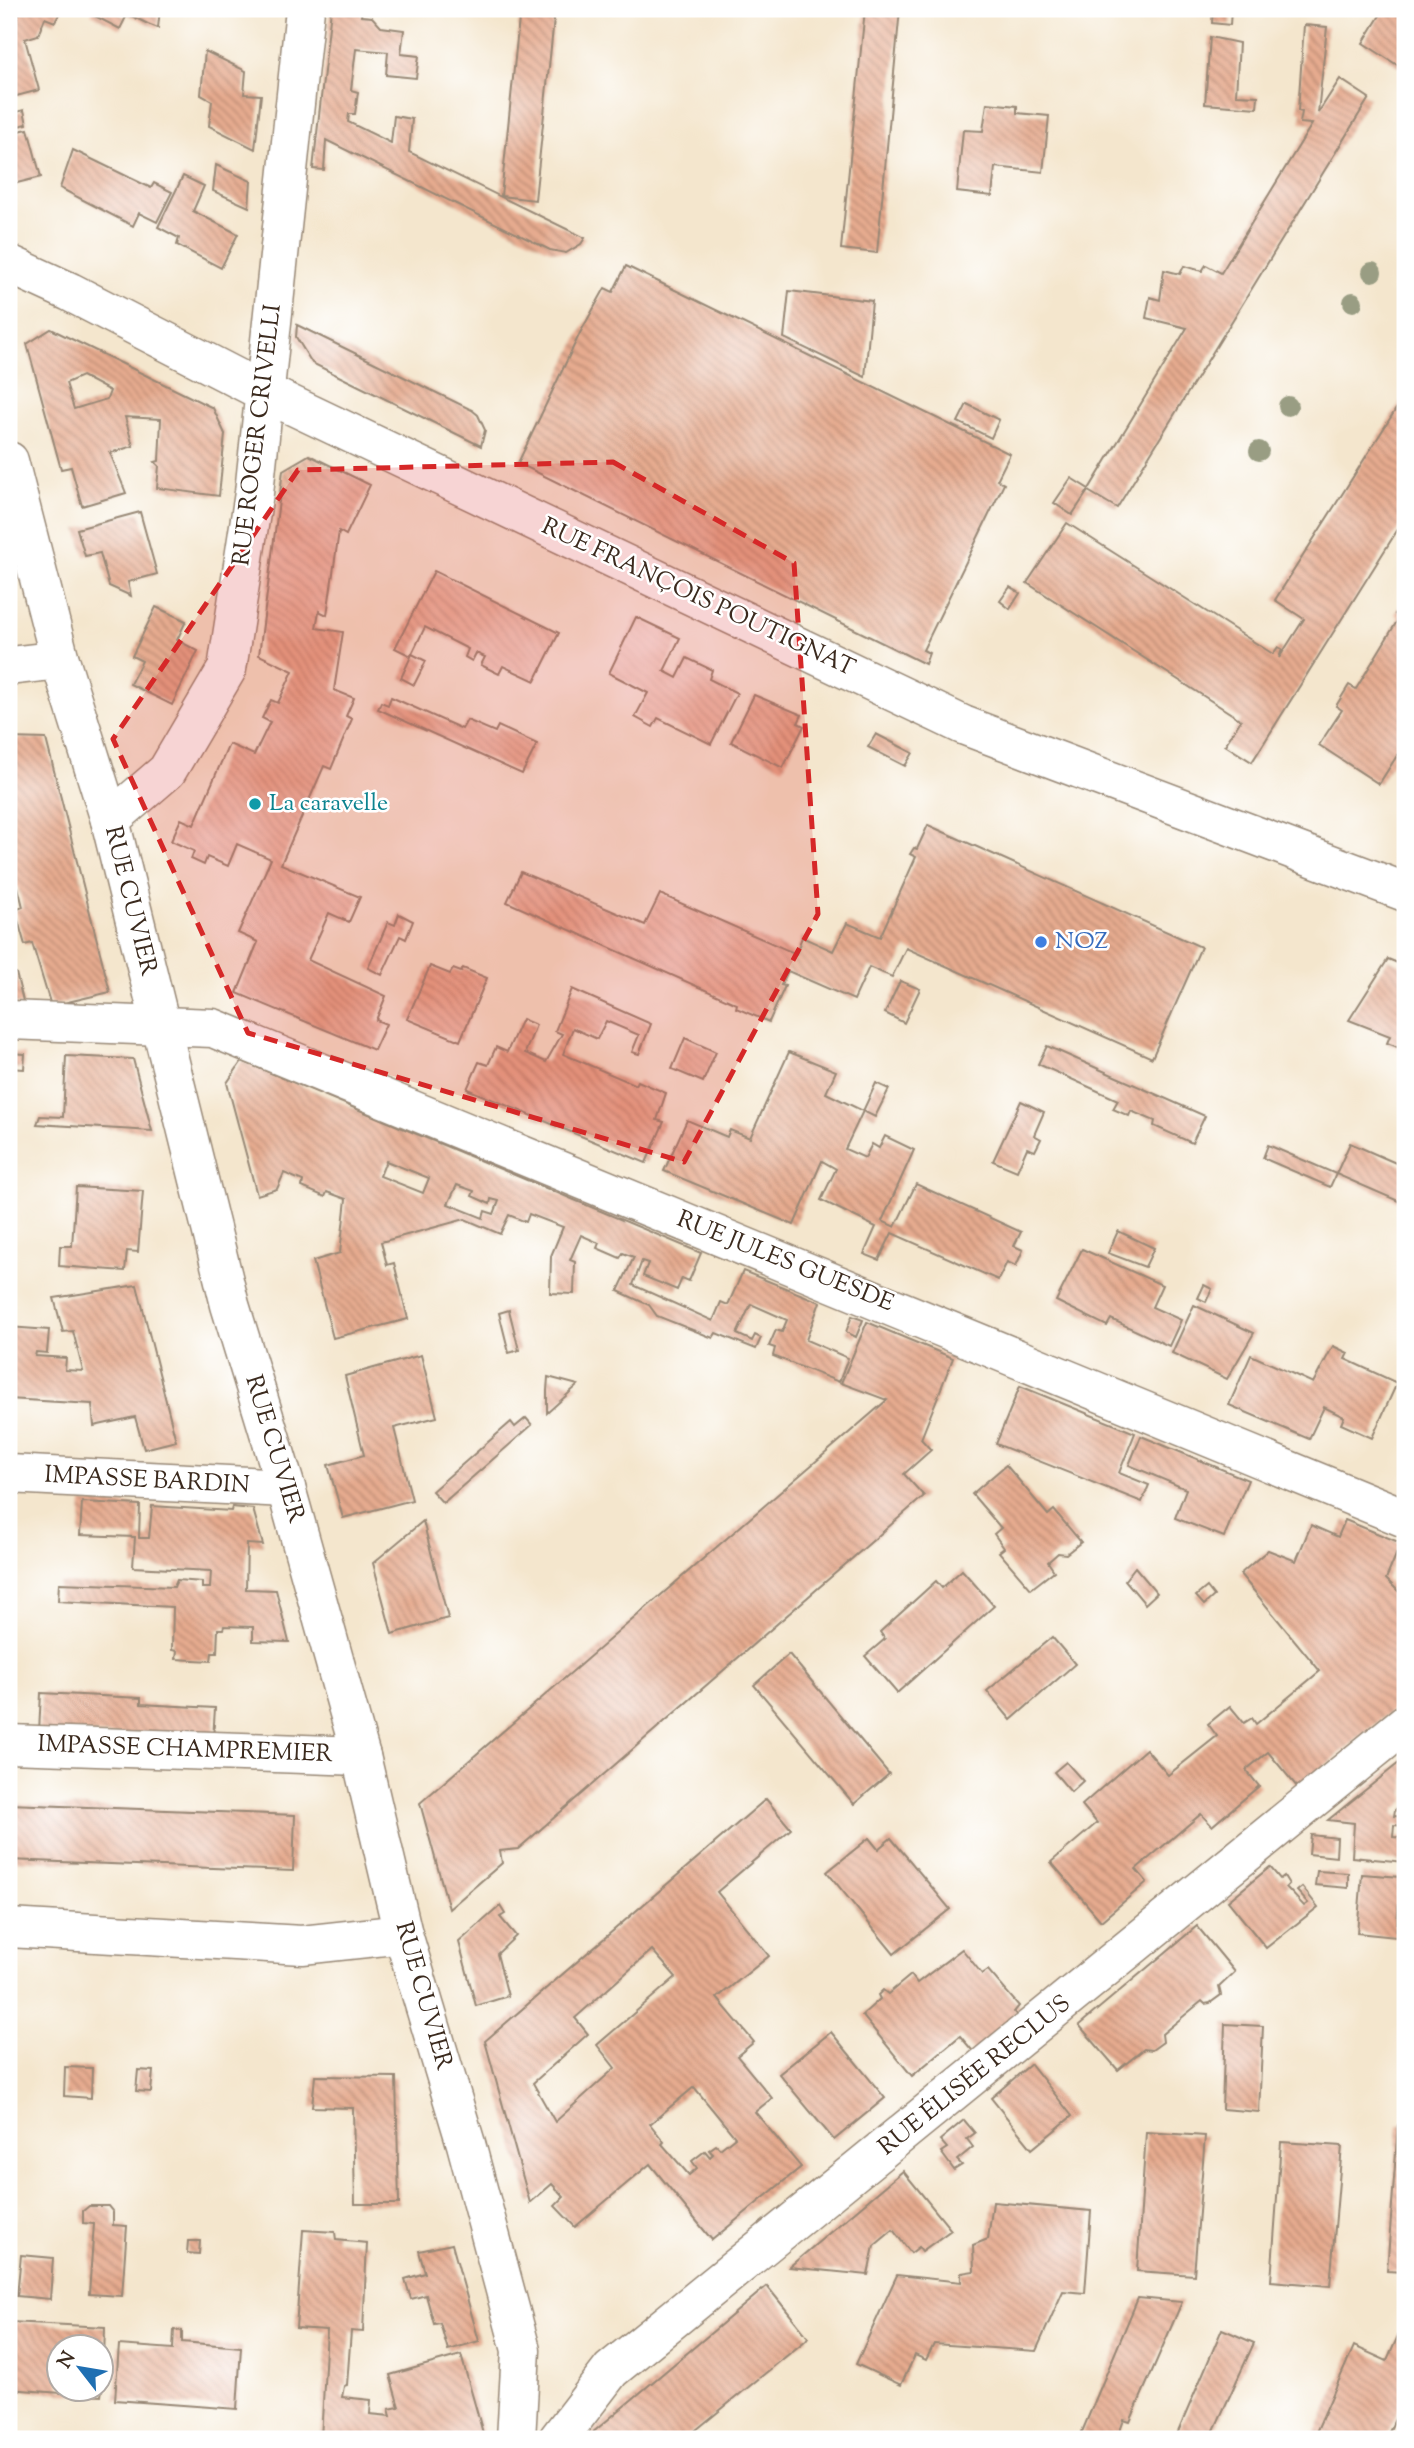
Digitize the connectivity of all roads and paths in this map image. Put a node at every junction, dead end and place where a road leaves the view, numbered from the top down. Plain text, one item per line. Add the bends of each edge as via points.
1 (305, 9) edge
2 (9, 264) edge
3 (264, 392) junction
4 (9, 461) edge
5 (60, 660) junction
6 (9, 666) edge
7 (110, 820) junction
8 (1405, 892) edge
9 (9, 1020) edge
10 (160, 1026) junction
11 (9, 1474) edge
12 (286, 1488) junction
13 (1405, 1518) edge
14 (1405, 1724) edge
15 (9, 1744) edge
16 (361, 1756) junction
17 (9, 1928) edge
18 (403, 1934) junction
19 (516, 2439) edge
20 (558, 2439) edge

1 - 3 street, RUE ROGER CRIVELLI
2 - 3 street, RUE FRANÇOIS POUTIGNAT
3 - 7 street, RUE ROGER CRIVELLI via 227,669 167,771
3 - 8 street, RUE FRANÇOIS POUTIGNAT via 963,725
4 - 5 street, RUE CUVIER
5 - 6 street
5 - 7 street, RUE CUVIER
7 - 10 street, RUE CUVIER
9 - 10 street, RUE JULES GUESDE
10 - 12 street, RUE CUVIER via 230,1305
10 - 13 street, RUE JULES GUESDE via 213,1028
11 - 12 street, IMPASSE BARDIN
12 - 16 street, RUE CUVIER
14 - 20 street, RUE ÉLISÉE RECLUS via 611,2370
15 - 16 street, IMPASSE CHAMPREMIER
16 - 18 street, RUE CUVIER
17 - 18 street via 302,1945
18 - 19 street, RUE CUVIER via 521,2350

